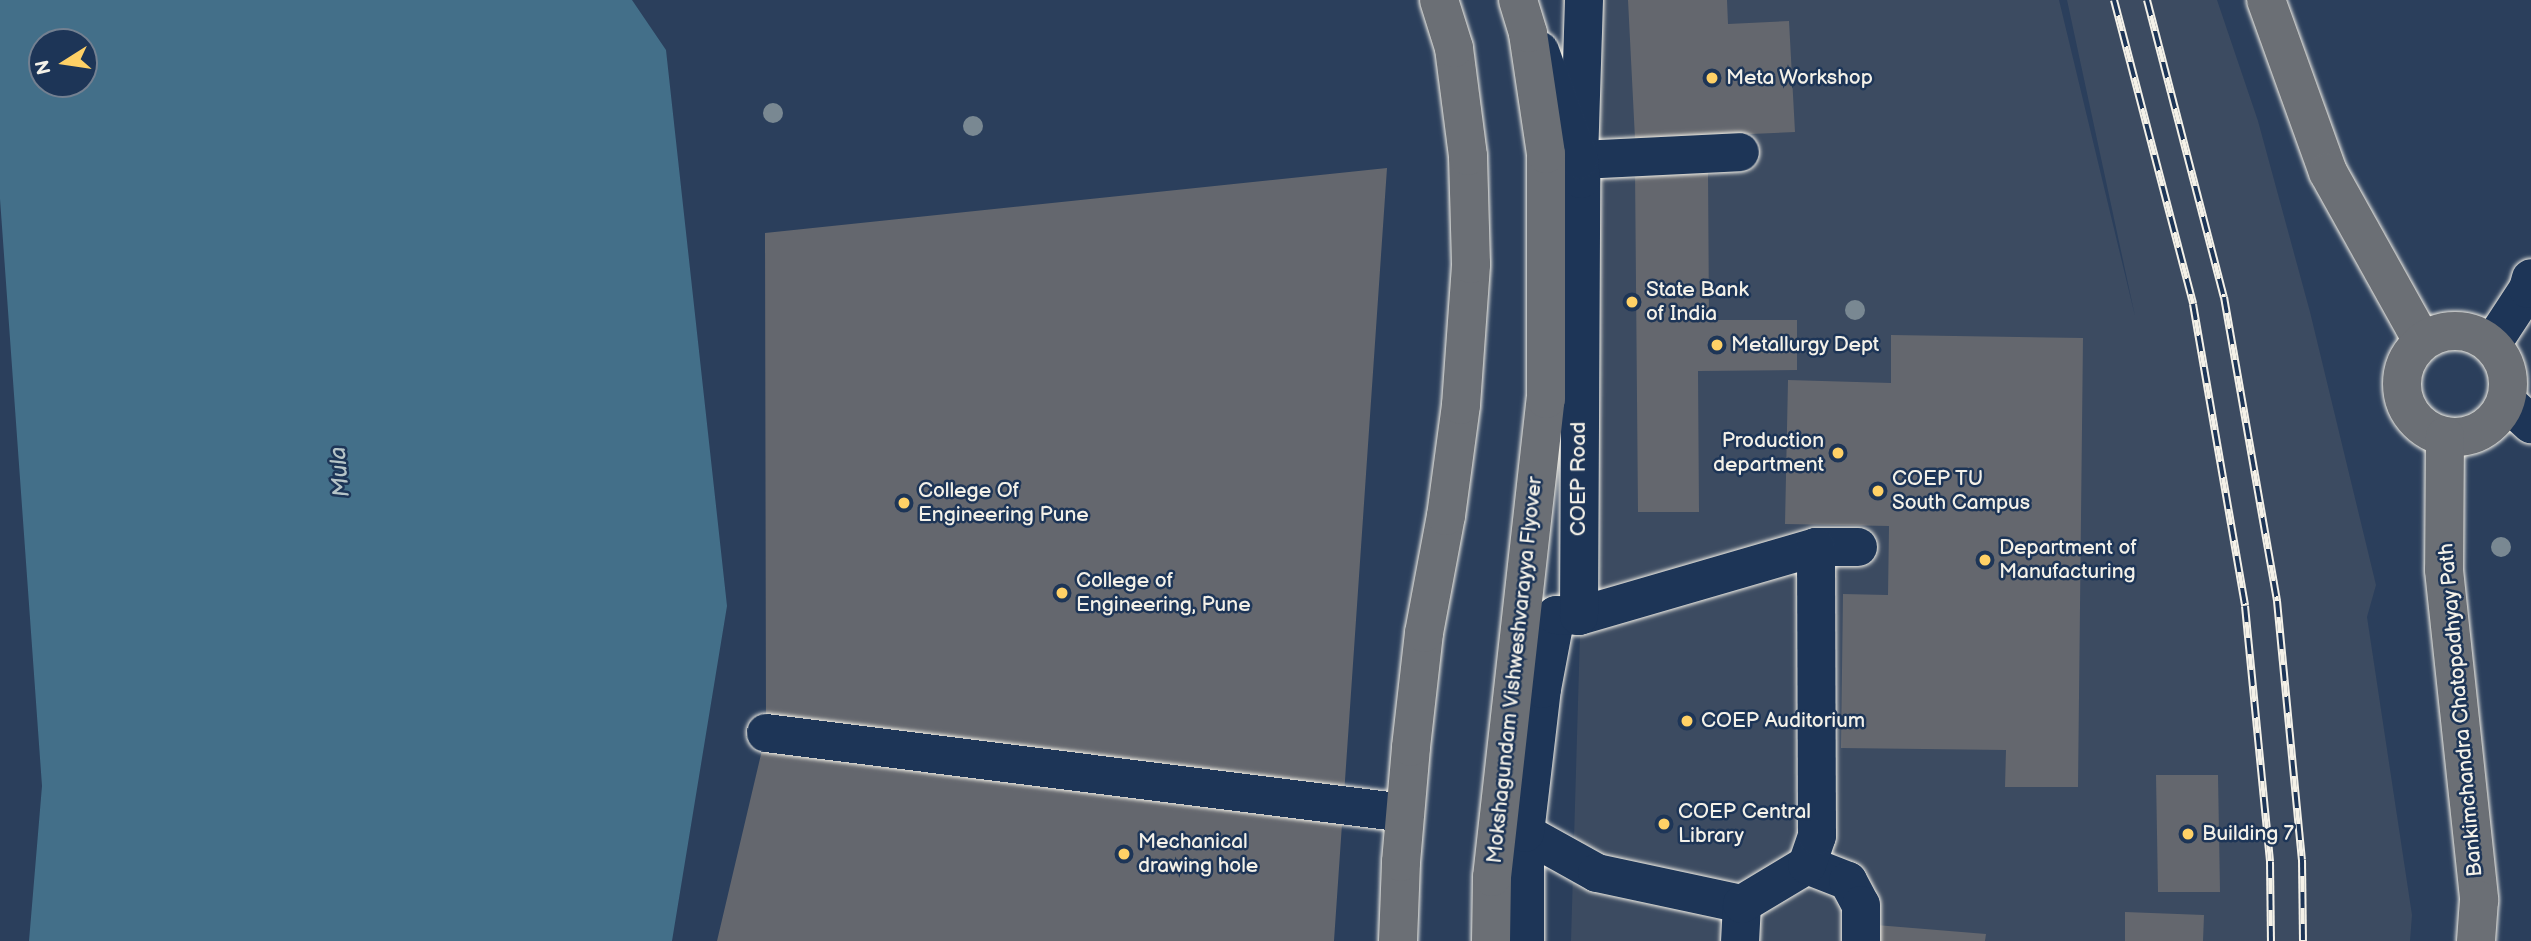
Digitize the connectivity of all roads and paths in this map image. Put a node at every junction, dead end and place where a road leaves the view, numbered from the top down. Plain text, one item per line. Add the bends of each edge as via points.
1 (1439, 0) edge
2 (1520, 0) edge
3 (1584, 0) edge
4 (2266, 0) edge
5 (1740, 152) dead end
6 (1579, 160) junction
7 (2531, 278) edge
8 (2422, 341) junction
9 (2492, 344) junction
10 (2519, 413) edge
11 (2445, 436) junction
12 (1816, 547) junction
13 (1858, 547) dead end
14 (1579, 616) junction
15 (766, 733) dead end
16 (1405, 813) junction
17 (1525, 833) junction
18 (1807, 865) junction
19 (1741, 923) edge
20 (1398, 941) edge
21 (1491, 941) edge
22 (1525, 941) edge
23 (1861, 941) edge
24 (2476, 941) edge

1 - 16 main road via 1454,48 1468,156 1471,264 1461,405 1424,633
2 - 6 street, COEP Road
2 - 21 main road, Mokshagundam Vishweshvarayya Flyover via 1546,154 1546,399 1492,877
3 - 6 street
4 - 8 main road via 2329,172
5 - 6 street
6 - 14 street, COEP Road
7 - 9 street
8 - 9 main road via 2450,330 2465,331
8 - 11 main road via 2405,366 2403,396 2419,422
9 - 10 main road via 2508,371
10 - 11 main road via 2475,434
11 - 24 main road, Bankimchandra Chatopadhyay Path via 2444,570 2479,900
12 - 13 street
12 - 14 street
12 - 18 street via 1817,836
14 - 17 street via 1556,615
15 - 16 street
16 - 20 main road
17 - 19 street via 1597,873
17 - 22 street
18 - 19 street
18 - 23 street via 1848,881 1861,905

